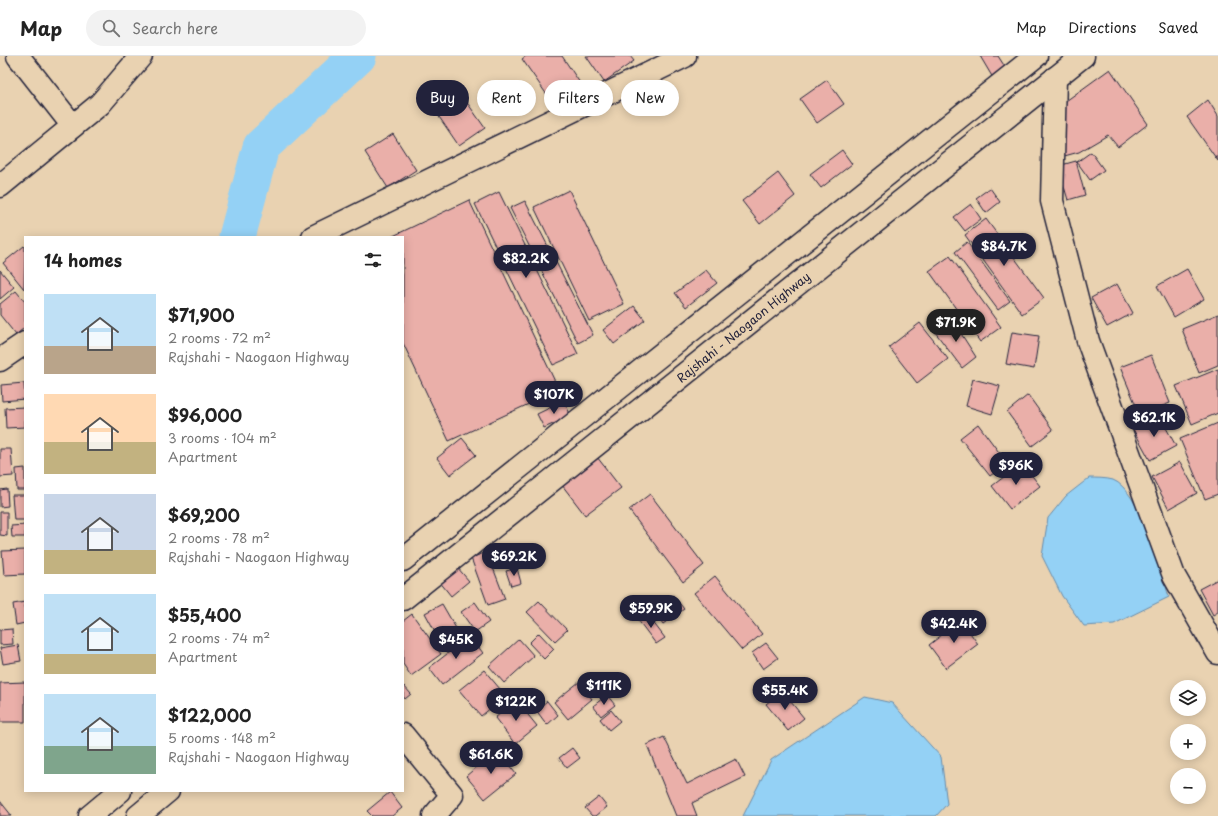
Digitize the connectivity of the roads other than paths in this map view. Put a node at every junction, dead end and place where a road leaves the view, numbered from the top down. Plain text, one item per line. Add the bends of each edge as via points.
1 (18, 56) edge
2 (141, 56) edge
3 (685, 56) edge
4 (1036, 56) edge
5 (1083, 56) edge
6 (1055, 78) junction
7 (73, 126) junction
8 (0, 186) edge
9 (315, 236) edge
10 (24, 344) edge
11 (0, 360) edge
12 (647, 365) junction
13 (667, 388) junction
14 (404, 559) edge
15 (404, 598) edge
16 (1218, 653) edge
17 (404, 736) edge
18 (119, 792) edge
19 (167, 792) edge
20 (90, 816) edge
21 (138, 816) edge
22 (434, 816) edge

1 - 7 main road
2 - 7 main road via 100,104
3 - 9 main road
4 - 12 main road
5 - 6 main road, Rajshahi - Naogaon Highway
6 - 13 main road, Rajshahi - Naogaon Highway
6 - 16 main road via 1052,201 1088,341 1174,576
7 - 8 main road
10 - 11 main road
12 - 13 main road
12 - 14 main road
13 - 15 main road, Rajshahi - Naogaon Highway
17 - 22 main road via 452,795
18 - 20 main road
19 - 21 main road

